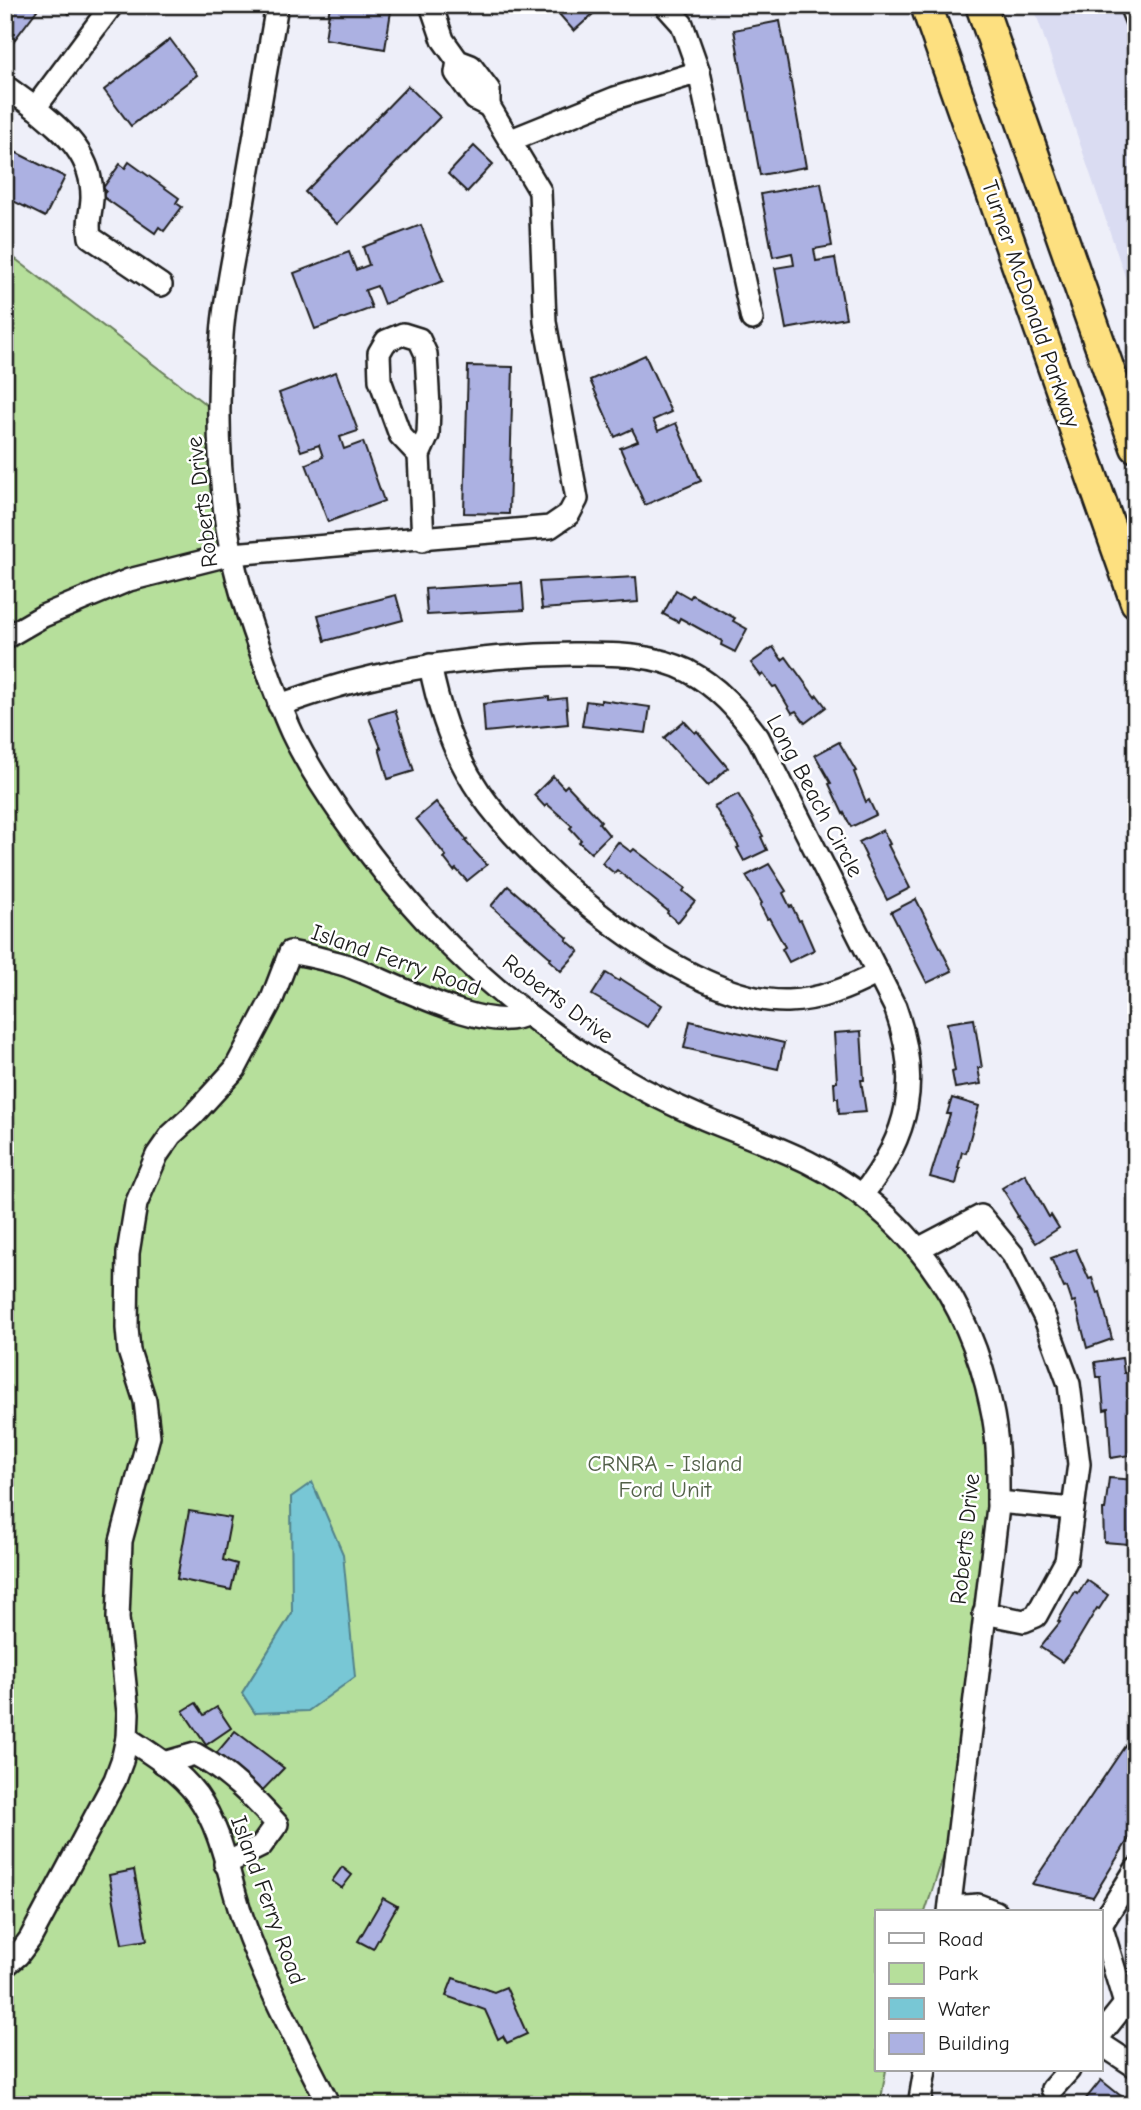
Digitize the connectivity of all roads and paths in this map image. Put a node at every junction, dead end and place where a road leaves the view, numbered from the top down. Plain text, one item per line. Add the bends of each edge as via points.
1 (112, 5) edge
2 (276, 5) edge
3 (431, 5) edge
4 (665, 5) edge
5 (926, 5) edge
6 (981, 5) edge
7 (1130, 5) edge
8 (1136, 20) edge
9 (699, 72) junction
10 (5, 86) edge
11 (35, 108) junction
12 (511, 140) junction
13 (161, 285) dead end
14 (752, 319) dead end
15 (1136, 447) edge
16 (419, 455) junction
17 (423, 540) junction
18 (232, 554) junction
19 (1136, 603) edge
20 (5, 638) edge
21 (430, 665) junction
22 (279, 705) junction
23 (878, 973) junction
24 (526, 1014) junction
25 (862, 1195) junction
26 (918, 1249) junction
27 (998, 1502) junction
28 (1073, 1508) junction
29 (984, 1613) junction
30 (127, 1738) junction
31 (163, 1763) junction
32 (226, 1864) junction
33 (1136, 1869) edge
34 (949, 1910) edge
35 (991, 1910) edge
36 (1102, 1923) edge
37 (1102, 1928) edge
38 (5, 1966) edge
39 (1130, 2007) edge
40 (1102, 2033) edge
41 (1102, 2044) edge
42 (1136, 2067) edge
43 (925, 2072) edge
44 (1067, 2072) edge
45 (1052, 2089) dead end
46 (329, 2105) edge
47 (919, 2105) edge

1 - 11 street
2 - 18 street, Roberts Drive via 222,332 219,419
3 - 12 street via 443,40 458,61 456,73 475,99 489,106
4 - 9 street via 682,24
5 - 19 highway, Turner McDonald Parkway
6 - 15 highway
7 - 8 street
9 - 12 street via 615,98
9 - 14 street
10 - 11 street
11 - 13 street via 70,138 85,161 92,198 90,237
12 - 17 street via 540,191 545,322 577,499 569,514 550,527
16 - 16 street via 400,435 380,380 379,353 386,341 403,334 419,339 426,354 428,435
16 - 17 street
17 - 18 street
18 - 20 street via 129,580 43,616
18 - 22 street, Roberts Drive
21 - 22 street, Long Beach Circle via 355,681
21 - 23 street via 448,732 480,793 550,871 630,937 709,984 758,999 820,997
21 - 23 street, Long Beach Circle via 526,654 623,654 666,662 708,683 758,737
22 - 24 street, Roberts Drive via 323,789 381,872 449,947
23 - 25 street, Long Beach Circle via 904,1032 909,1088 895,1146
24 - 25 street, Roberts Drive via 634,1084 808,1163
24 - 30 street, Island Ferry Road via 505,1020 476,1018 347,966 290,951 272,999 235,1069 157,1154 136,1204 128,1253 129,1351 145,1401 149,1436 121,1541 118,1618
25 - 26 street, Roberts Drive
26 - 27 street, Roberts Drive via 942,1279 972,1340 992,1406 999,1460
26 - 28 street via 981,1216 1013,1255 1044,1316 1069,1384 1079,1464
27 - 28 street
27 - 29 street, Roberts Drive
28 - 29 street via 1066,1561 1036,1616 1024,1621
29 - 34 street, Roberts Drive
30 - 31 street, Island Ferry Road
30 - 38 street, Island Ferry Road via 115,1780 30,1939
31 - 32 street, Island Ferry Road via 207,1810
31 - 32 street via 195,1754 247,1791 276,1824 261,1846
32 - 46 street, Island Ferry Road via 271,1991
33 - 36 street
34 - 35 street via 978,1905
37 - 39 street
39 - 40 street
41 - 42 street
43 - 47 street
44 - 45 street

